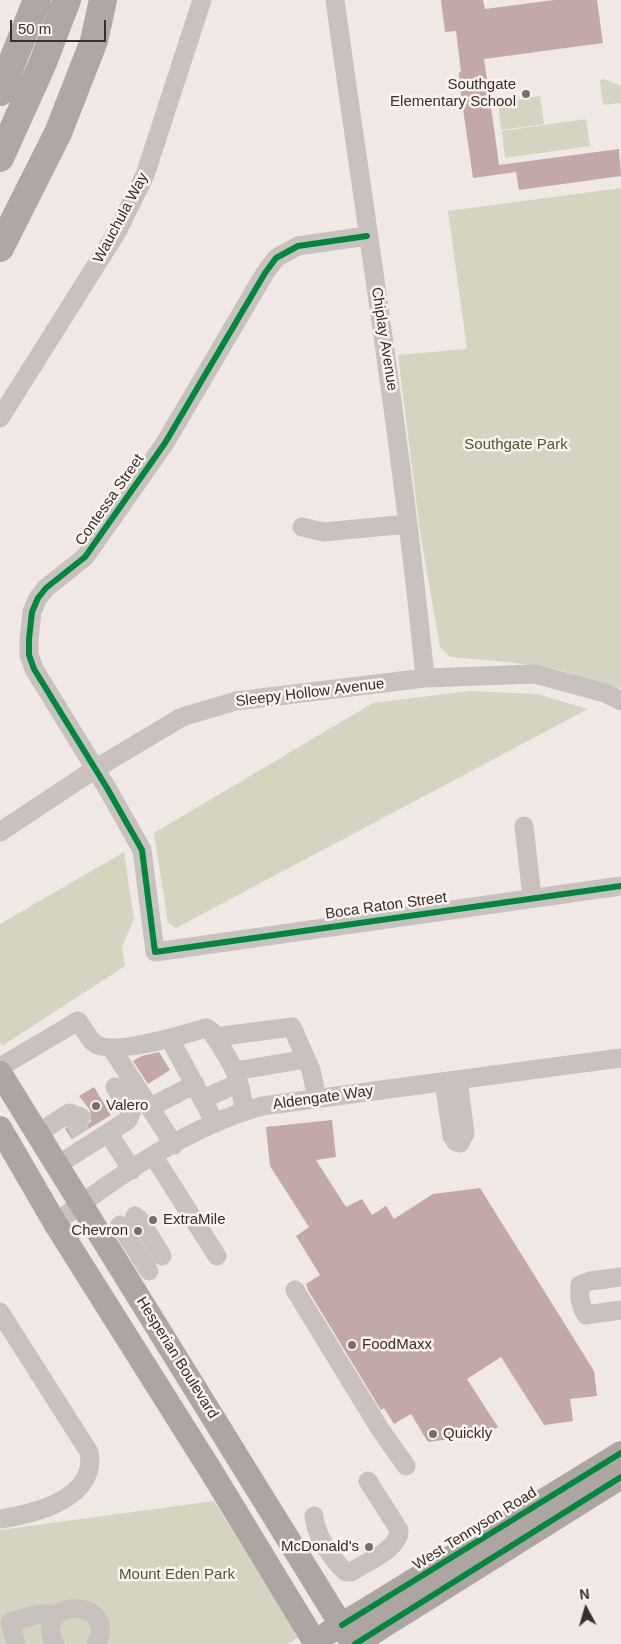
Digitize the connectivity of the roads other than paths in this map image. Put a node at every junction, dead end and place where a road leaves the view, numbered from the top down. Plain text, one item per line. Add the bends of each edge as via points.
1 (38, 0) edge
2 (67, 0) edge
3 (102, 0) edge
4 (202, 0) edge
5 (335, 0) edge
6 (0, 92) edge
7 (0, 158) edge
8 (0, 210) edge
9 (367, 236) junction
10 (0, 248) edge
11 (0, 418) edge
12 (408, 524) junction
13 (302, 527) dead end
14 (425, 678) junction
15 (621, 701) edge
16 (95, 770) junction
17 (524, 826) dead end
18 (0, 832) edge
19 (621, 886) edge
20 (532, 897) junction
21 (156, 952) joint
22 (215, 1037) junction
23 (170, 1038) junction
24 (112, 1049) junction
25 (306, 1058) junction
26 (621, 1058) edge
27 (0, 1067) edge
28 (0, 1073) edge
29 (237, 1077) junction
30 (115, 1087) dead end
31 (199, 1091) junction
32 (317, 1099) junction
33 (151, 1107) junction
34 (244, 1111) junction
35 (215, 1123) junction
36 (0, 1128) edge
37 (79, 1129) junction
38 (108, 1133) junction
39 (37, 1134) junction
40 (174, 1144) junction
41 (154, 1156) junction
42 (56, 1166) junction
43 (132, 1170) junction
44 (81, 1204) junction
45 (128, 1220) dead end
46 (55, 1223) junction
47 (217, 1256) dead end
48 (156, 1264) dead end
49 (621, 1276) edge
50 (295, 1290) dead end
51 (621, 1310) edge
52 (0, 1312) edge
53 (621, 1453) edge
54 (406, 1466) dead end
55 (621, 1477) edge
56 (368, 1481) dead end
57 (314, 1516) dead end
58 (0, 1519) edge
59 (57, 1615) junction
60 (350, 1638) edge
61 (313, 1643) edge
62 (16, 1644) edge
63 (54, 1644) edge
64 (96, 1644) edge

1 - 6 highway
2 - 7 highway via 35,83
3 - 8 highway
3 - 10 highway via 94,41 58,134
4 - 11 street, Wauchula Way via 145,175 117,232
5 - 9 street, Chiplay Avenue
9 - 12 street, Chiplay Avenue via 391,380
9 - 16 street, Contessa Street via 298,246 276,258 264,273 165,443 85,556 38,598 32,612 29,656
12 - 13 street via 324,532
12 - 14 street, Chiplay Avenue
14 - 15 street, Sleepy Hollow Avenue via 535,674 605,693
14 - 16 street, Sleepy Hollow Avenue via 236,701 182,717
16 - 18 street, Sleepy Hollow Avenue
16 - 21 street, Contessa Street via 142,850
17 - 20 street
19 - 20 street, Boca Raton Street
20 - 21 street, Boca Raton Street
22 - 23 street via 206,1028
22 - 25 street via 292,1026
22 - 29 street
23 - 24 street
23 - 31 street
24 - 27 street via 94,1043 78,1021
24 - 33 street
25 - 29 street
25 - 32 street
26 - 32 street, Aldengate Way
28 - 39 main road, Hesperian Boulevard
29 - 31 street
29 - 34 street
30 - 38 street via 131,1113 128,1120
31 - 33 street
31 - 35 street
32 - 34 street, Aldengate Way
33 - 40 street
34 - 35 street, Aldengate Way
35 - 40 street, Aldengate Way
36 - 46 main road, Hesperian Boulevard
37 - 38 street
37 - 39 street
37 - 42 street
38 - 43 street
39 - 42 main road, Hesperian Boulevard
40 - 41 street, Aldengate Way
41 - 43 street, Aldengate Way
41 - 47 street
42 - 44 main road, Hesperian Boulevard
43 - 44 street, Aldengate Way
44 - 46 street, Aldengate Way
44 - 60 main road, Hesperian Boulevard
45 - 48 street
46 - 61 main road, Hesperian Boulevard via 206,1463
49 - 51 street via 580,1285 580,1306 586,1315
50 - 54 street
52 - 58 street via 89,1452 89,1469 85,1477 64,1500 46,1508
53 - 60 main road, West Tennyson Road
55 - 60 main road, West Tennyson Road
56 - 57 street via 399,1530 399,1536 395,1544 352,1572 346,1572 338,1564 314,1525
59 - 62 street via 39,1614 10,1622
59 - 63 street via 51,1631
59 - 64 street via 70,1608 91,1613 99,1626
60 - 61 main road, West Tennyson Road

